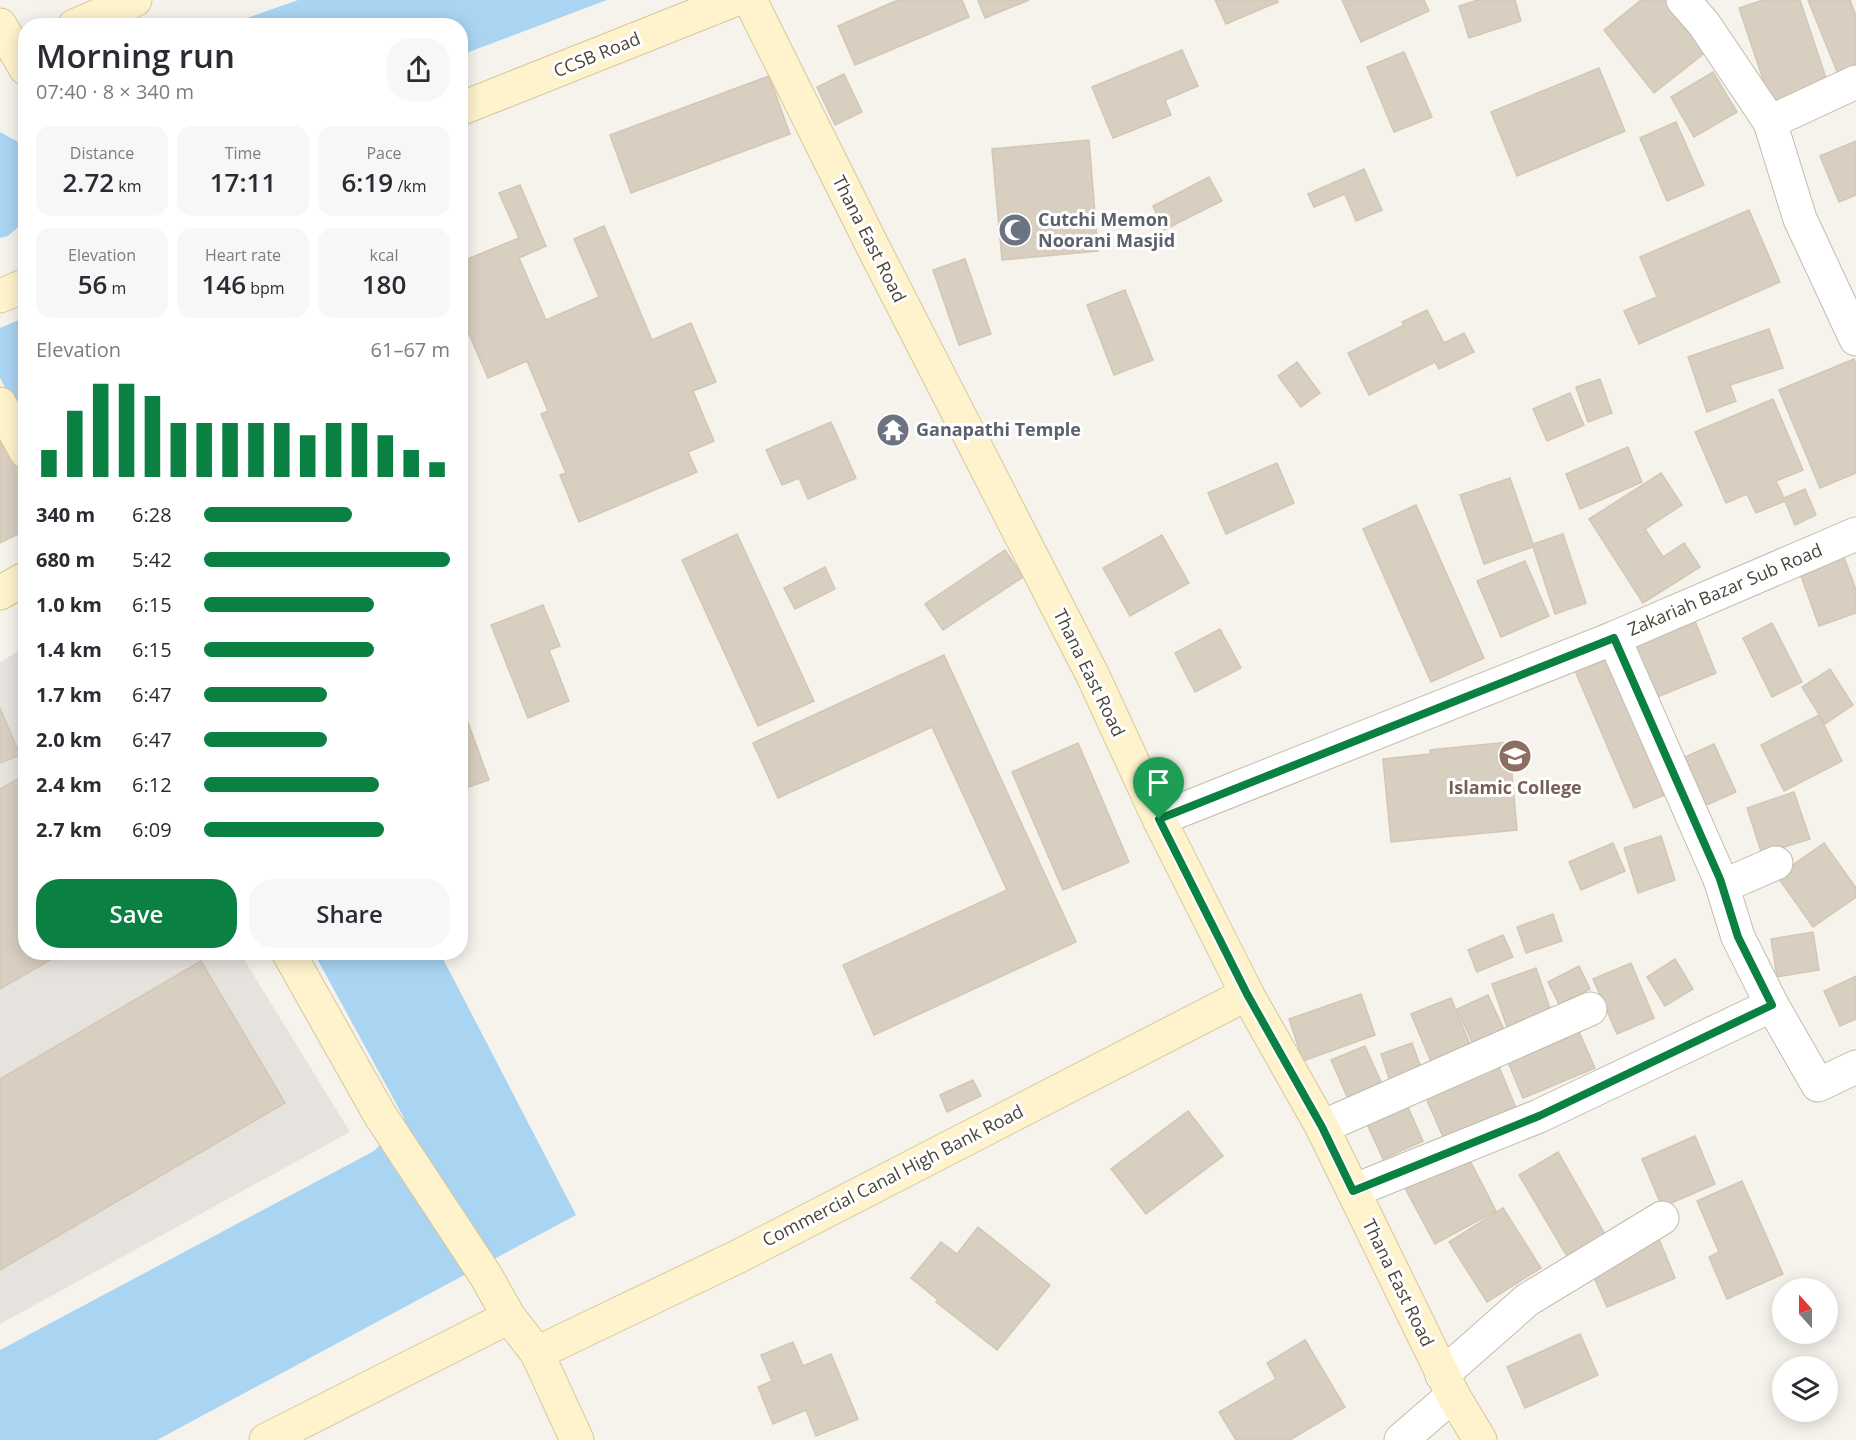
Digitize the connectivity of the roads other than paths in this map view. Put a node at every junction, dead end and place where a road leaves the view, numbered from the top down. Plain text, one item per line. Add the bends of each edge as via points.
1 (135, 0) edge
2 (734, 0) edge
3 (750, 0) edge
4 (1683, 0) edge
5 (93, 18) edge
6 (1856, 82) edge
7 (468, 106) edge
8 (1770, 122) junction
9 (18, 288) edge
10 (0, 296) edge
11 (1856, 339) edge
12 (0, 404) edge
13 (18, 437) edge
14 (1856, 534) edge
15 (18, 583) edge
16 (0, 593) edge
17 (1614, 638) junction
18 (1159, 819) junction
19 (1776, 863) dead end
20 (1720, 879) junction
21 (293, 960) edge
22 (1247, 994) junction
23 (1772, 1005) junction
24 (1590, 1009) dead end
25 (1856, 1067) edge
26 (1322, 1127) junction
27 (1353, 1191) junction
28 (1662, 1218) dead end
29 (509, 1317) junction
30 (537, 1353) junction
31 (1448, 1385) junction
32 (266, 1440) edge
33 (577, 1440) edge
34 (1401, 1440) edge
35 (1479, 1440) edge

1 - 5 main road
2 - 7 main road, CCSB Road
3 - 18 main road, Thana East Road via 1093,676
4 - 8 street via 1704,24
6 - 8 street
8 - 11 street via 1800,219
9 - 10 main road
12 - 13 main road
14 - 17 street, Zakariah Bazar Sub Road
15 - 16 main road
17 - 18 street, Zakariah Bazar Sub Road
17 - 20 street
18 - 22 main road, Thana East Road
19 - 20 street via 1730,883
20 - 23 street via 1738,937
21 - 29 main road via 380,1115
22 - 26 main road, Thana East Road
22 - 30 main road, Commercial Canal High Bank Road via 737,1257
23 - 25 street via 1818,1085
23 - 27 street via 1539,1116
24 - 26 street
26 - 27 main road, Thana East Road
27 - 31 main road, Thana East Road
28 - 31 street via 1527,1300
29 - 30 main road
29 - 32 main road
30 - 33 main road
31 - 34 street
31 - 35 main road, Thana East Road

